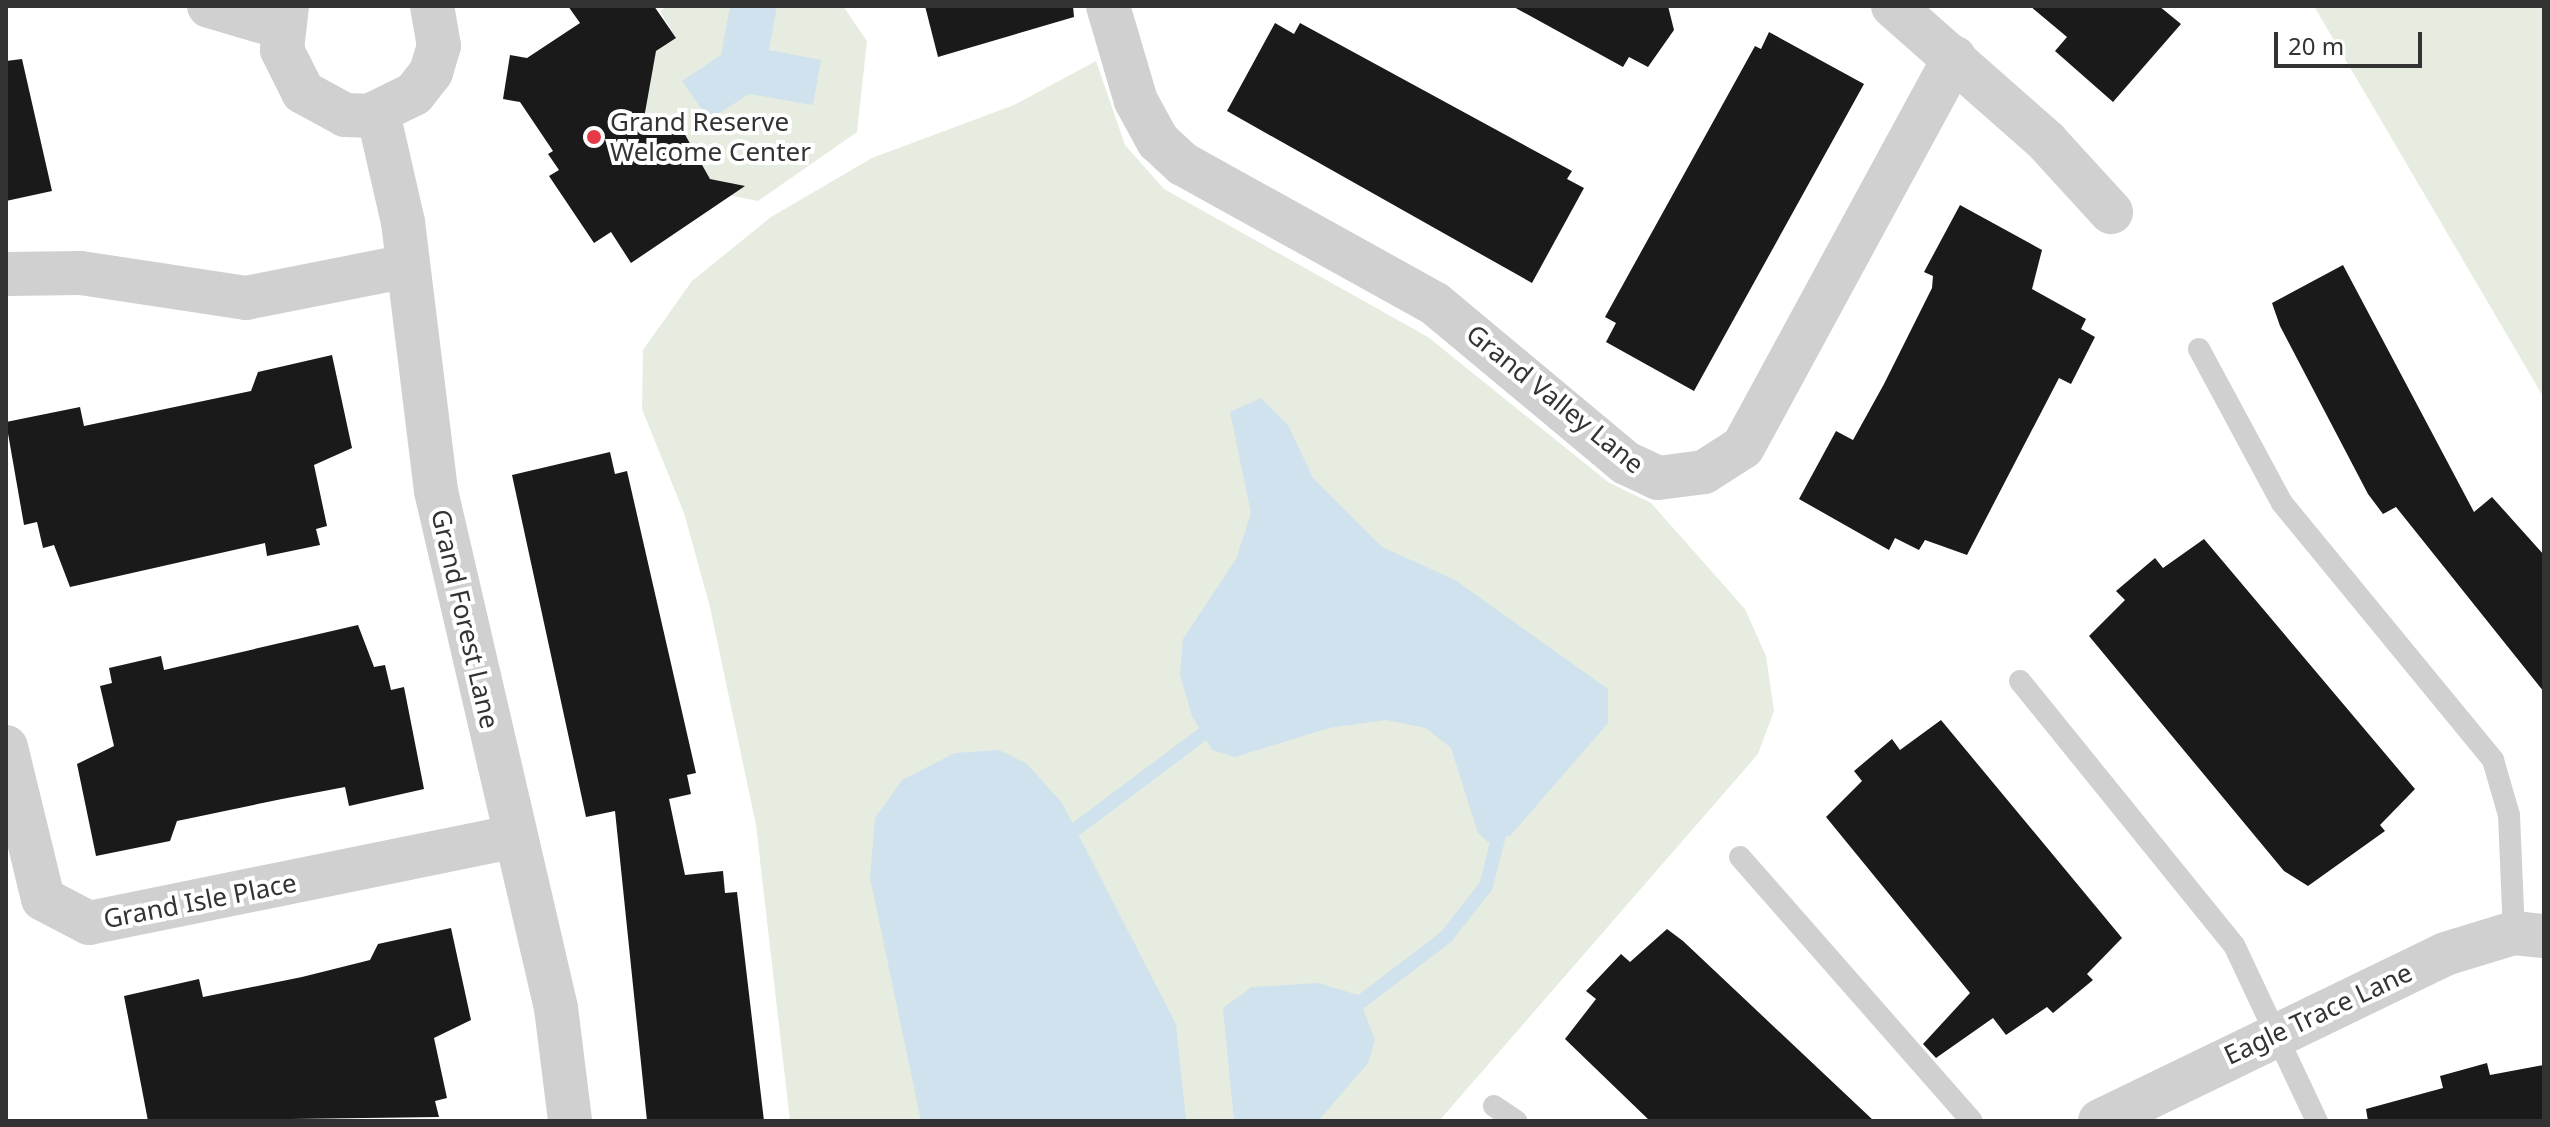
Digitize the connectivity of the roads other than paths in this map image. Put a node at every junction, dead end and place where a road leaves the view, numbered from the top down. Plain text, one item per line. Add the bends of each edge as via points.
1 (209, 6) edge
2 (432, 6) edge
3 (1108, 6) edge
4 (1893, 6) edge
5 (284, 16) edge
6 (1954, 58) junction
7 (378, 113) junction
8 (2111, 212) dead end
9 (407, 266) junction
10 (6, 274) edge
11 (2199, 349) dead end
12 (2020, 681) dead end
13 (6, 747) edge
14 (515, 836) junction
15 (1740, 857) dead end
16 (2529, 934) edge
17 (2276, 1033) junction
18 (1494, 1106) dead end
19 (570, 1121) edge
20 (1516, 1121) edge
21 (1972, 1121) edge
22 (2100, 1121) edge
23 (2317, 1121) edge

1 - 5 street
2 - 7 street via 439,46 431,72 414,94
3 - 6 street, Grand Valley Lane via 1136,101 1158,141 1183,164 1434,303 1626,463 1673,479 1723,464 1760,423
4 - 6 street
5 - 7 street via 289,73 303,92 345,115
6 - 8 street
7 - 9 street, Grand Forest Lane
9 - 10 street via 246,298 81,273
9 - 14 street, Grand Forest Lane via 436,491
11 - 16 lane via 2282,503 2493,760 2509,815
12 - 17 lane via 2211,910
13 - 14 street, Grand Isle Place via 43,899 89,923
14 - 19 street, Grand Forest Lane via 556,1008
15 - 21 lane
16 - 17 street, Eagle Trace Lane via 2445,954
17 - 22 street, Eagle Trace Lane
17 - 23 lane
18 - 20 lane

